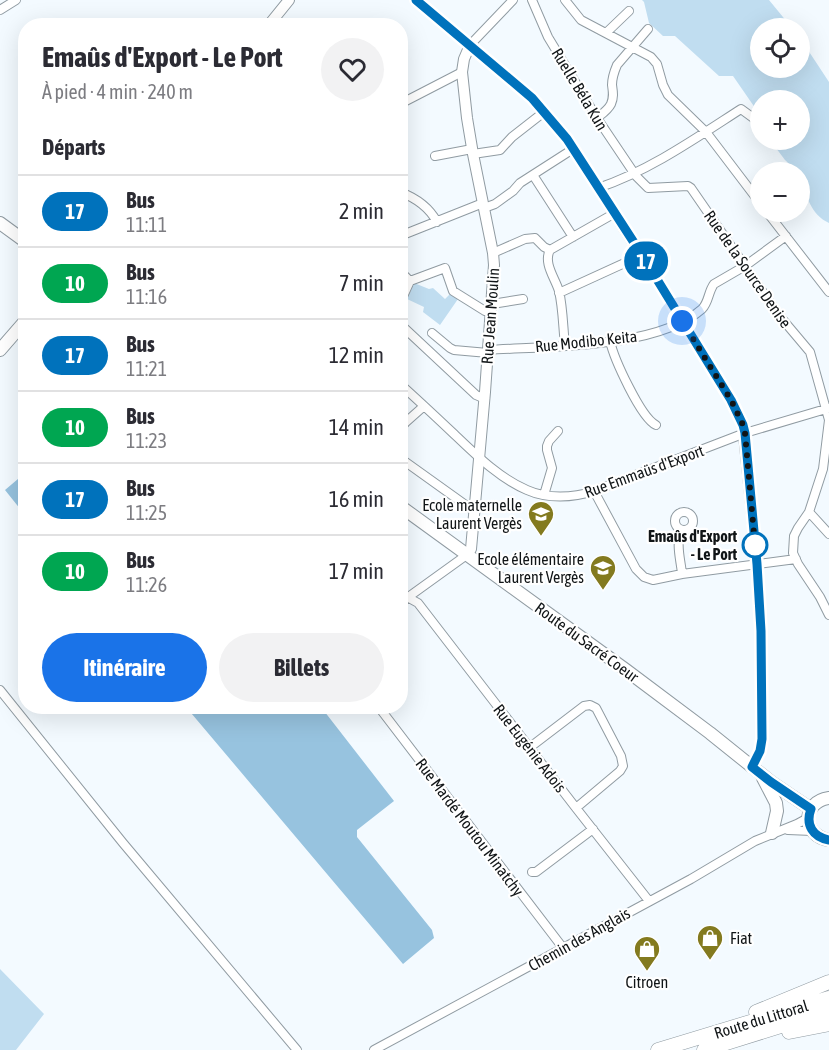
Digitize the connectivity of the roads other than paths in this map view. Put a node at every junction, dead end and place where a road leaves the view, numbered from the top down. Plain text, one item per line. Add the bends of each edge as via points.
1 (16, 0) edge
2 (289, 0) edge
3 (416, 0) edge
4 (513, 0) edge
5 (532, 0) edge
6 (565, 0) edge
7 (0, 10) edge
8 (629, 11) dead end
9 (274, 18) edge
10 (648, 29) dead end
11 (606, 33) junction
12 (470, 45) junction
13 (632, 47) junction
14 (462, 72) junction
15 (408, 100) edge
16 (544, 112) junction
17 (750, 116) edge
18 (597, 118) junction
19 (706, 132) junction
20 (573, 149) junction
21 (472, 152) junction
22 (435, 156) dead end
23 (634, 174) junction
24 (533, 175) junction
25 (598, 188) junction
26 (750, 190) edge
27 (408, 196) edge
28 (484, 206) junction
29 (615, 213) junction
30 (437, 222) junction
31 (775, 222) edge
32 (0, 223) edge
33 (408, 233) edge
34 (18, 236) edge
35 (786, 236) junction
36 (573, 237) junction
37 (550, 250) junction
38 (493, 253) junction
39 (642, 255) junction
40 (745, 266) junction
41 (410, 281) joint
42 (408, 285) edge
43 (829, 292) edge
44 (559, 293) junction
45 (523, 299) dead end
46 (491, 308) junction
47 (682, 321) junction
48 (18, 329) edge
49 (408, 331) edge
50 (432, 333) dead end
51 (610, 342) junction
52 (566, 345) junction
53 (0, 350) edge
54 (488, 352) junction
55 (408, 391) edge
56 (485, 399) junction
57 (424, 406) junction
58 (828, 408) edge
59 (408, 420) edge
60 (656, 424) dead end
61 (558, 431) dead end
62 (745, 433) junction
63 (480, 458) junction
64 (408, 464) edge
65 (826, 469) edge
66 (594, 491) junction
67 (544, 495) junction
68 (474, 511) junction
69 (408, 512) edge
70 (809, 512) junction
71 (682, 530) dead end
72 (829, 534) edge
73 (468, 554) junction
74 (796, 559) junction
75 (757, 564) junction
76 (682, 574) junction
77 (408, 593) edge
78 (408, 597) edge
79 (829, 615) edge
80 (0, 690) edge
81 (18, 712) edge
82 (19, 714) edge
83 (384, 714) edge
84 (529, 748) junction
85 (756, 771) junction
86 (816, 807) edge
87 (576, 808) junction
88 (593, 829) junction
89 (812, 831) junction
90 (778, 832) junction
91 (829, 840) edge
92 (532, 872) dead end
93 (649, 901) junction
94 (563, 948) junction
95 (829, 982) edge
96 (829, 998) edge
97 (829, 1011) edge
98 (829, 1024) edge
99 (675, 1045) junction
100 (297, 1050) edge
101 (374, 1050) edge
102 (658, 1050) edge
103 (704, 1050) edge
104 (714, 1050) edge

1 - 7 street
2 - 9 street
3 - 12 street
4 - 12 street
5 - 18 street, Ruelle Béla Kun via 548,37
6 - 11 street via 581,20
8 - 11 street
10 - 13 street
11 - 13 street
12 - 14 street, Rue Jean Moulin
12 - 16 street
13 - 18 street via 614,72 612,102
13 - 19 street via 651,57 668,95
14 - 15 street
14 - 21 street, Rue Jean Moulin
16 - 20 street
16 - 21 street via 501,150
17 - 19 street via 741,109
18 - 23 street, Ruelle Béla Kun
19 - 23 street
19 - 26 street
20 - 24 street
20 - 25 street
21 - 22 street
21 - 28 street, Rue Jean Moulin
23 - 25 street
23 - 40 street, Rue de la Source Denise via 648,188 691,188
24 - 28 street via 495,204
24 - 36 street
25 - 29 street
27 - 30 street via 429,210
28 - 30 street
28 - 38 street, Rue Jean Moulin
29 - 36 street
29 - 39 street
30 - 33 street
31 - 35 street
32 - 34 main road
35 - 40 street, Rue Modibo Keita
35 - 43 street
36 - 37 street
37 - 38 street via 535,238
37 - 44 street via 548,263
38 - 46 street, Rue Jean Moulin
39 - 44 street
39 - 47 street
40 - 47 street, Rue Modibo Keita via 714,284 706,304
40 - 58 street, Rue de la Source Denise via 810,352
41 - 42 street
41 - 46 street via 445,268 453,291 485,311
44 - 52 street
45 - 46 street
46 - 54 street, Rue Jean Moulin
47 - 51 street, Rue Modibo Keita via 660,331
47 - 62 street via 731,400
48 - 53 main road
49 - 56 street
50 - 54 street, Rue Modibo Keita via 454,350
51 - 52 street, Rue Modibo Keita
51 - 60 street via 629,386 647,418
52 - 54 street, Rue Modibo Keita
54 - 56 street, Rue Jean Moulin
55 - 57 street, Rue Emmaüs d'Export
56 - 63 street, Rue Jean Moulin
57 - 59 street
57 - 63 street, Rue Emmaüs d'Export
58 - 62 street, Rue Emmaüs d'Export
58 - 65 street, Rue de la Source Denise
61 - 67 street via 547,446 552,468
62 - 66 street, Rue Emmaüs d'Export
62 - 75 street
63 - 67 street, Rue Emmaüs d'Export via 525,490
63 - 68 street, Rue Jean Moulin
64 - 68 street
65 - 70 street, Rue de la Source Denise
66 - 67 street, Rue Emmaüs d'Export via 573,496
66 - 76 street via 640,574 653,580
68 - 73 street, Rue Jean Moulin
69 - 73 main road, Route du Sacré Coeur
70 - 72 street
70 - 74 street, Rue de la Source Denise via 794,536
71 - 76 street via 678,542
73 - 77 street
73 - 85 main road, Route du Sacré Coeur
74 - 75 street
74 - 79 street
75 - 76 street
75 - 85 street via 762,739
78 - 84 street, Rue Eugénie Adois via 418,603
80 - 81 street
82 - 100 street
83 - 94 street, Rue Mardé Moutou Minatchy
84 - 87 street, Rue Eugénie Adois
84 - 87 street via 584,706 596,708 623,766
85 - 86 main road, Route du Sacré Coeur
85 - 90 main road via 776,803
86 - 89 main road via 809,825
86 - 90 street, Chemin des Anglais
87 - 88 street, Rue Eugénie Adois
88 - 92 street
88 - 93 street, Rue Eugénie Adois
89 - 90 street, Chemin des Anglais
89 - 91 main road
90 - 93 street, Chemin des Anglais
93 - 94 street, Chemin des Anglais
94 - 101 street, Chemin des Anglais
95 - 99 highway
96 - 99 highway, Route du Littoral
97 - 103 highway, Route du Littoral
98 - 104 highway
99 - 102 highway, Route du Littoral

